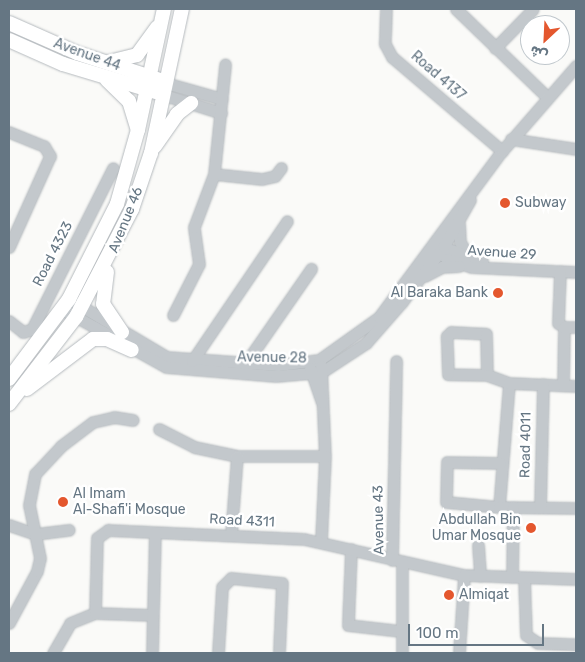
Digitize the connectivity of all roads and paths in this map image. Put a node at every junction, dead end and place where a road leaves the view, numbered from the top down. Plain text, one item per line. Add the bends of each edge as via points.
1 (182, 9) edge
2 (386, 9) edge
3 (456, 9) edge
4 (533, 9) edge
5 (163, 13) edge
6 (9, 23) edge
7 (9, 40) edge
8 (495, 48) junction
9 (225, 65) dead end
10 (576, 66) edge
11 (103, 69) junction
12 (149, 84) junction
13 (165, 89) junction
14 (547, 97) junction
15 (222, 99) junction
16 (191, 103) junction
17 (221, 113) junction
18 (138, 130) junction
19 (9, 132) edge
20 (511, 139) junction
21 (576, 149) edge
22 (502, 151) junction
23 (150, 153) junction
24 (113, 168) dead end
25 (281, 168) dead end
26 (214, 174) junction
27 (472, 196) junction
28 (287, 221) dead end
29 (459, 223) junction
30 (9, 245) edge
31 (437, 246) junction
32 (110, 260) junction
33 (466, 262) junction
34 (576, 265) edge
35 (312, 269) dead end
36 (560, 271) junction
37 (576, 272) edge
38 (416, 283) junction
39 (65, 304) junction
40 (79, 312) junction
41 (172, 315) dead end
42 (9, 321) edge
43 (570, 327) edge
44 (122, 332) junction
45 (260, 339) junction
46 (564, 341) junction
47 (576, 341) edge
48 (132, 350) junction
49 (192, 360) junction
50 (314, 361) junction
51 (396, 361) dead end
52 (245, 364) junction
53 (275, 365) junction
54 (317, 373) junction
55 (487, 375) junction
56 (9, 379) edge
57 (509, 383) junction
58 (543, 384) junction
59 (563, 385) junction
60 (576, 386) edge
61 (11, 402) edge
62 (133, 420) dead end
63 (158, 429) dead end
64 (237, 456) junction
65 (325, 456) junction
66 (500, 463) junction
67 (499, 506) junction
68 (513, 507) junction
69 (540, 507) junction
70 (576, 508) edge
71 (9, 524) edge
72 (69, 530) dead end
73 (155, 533) junction
74 (35, 534) junction
75 (231, 535) junction
76 (321, 541) junction
77 (478, 545) dead end
78 (351, 549) junction
79 (397, 561) junction
80 (464, 575) junction
81 (480, 576) junction
82 (518, 577) junction
83 (576, 579) edge
84 (13, 606) edge
85 (94, 613) junction
86 (153, 615) junction
87 (9, 623) edge
88 (401, 631) junction
89 (576, 644) edge
90 (53, 653) edge
91 (152, 653) edge
92 (218, 653) edge
93 (279, 653) edge
94 (402, 653) edge
95 (459, 653) edge

1 - 13 main road, Avenue 46
2 - 22 street, Road 4137 via 385,38 392,57
3 - 8 street
4 - 8 street
5 - 11 main road via 141,51
5 - 12 main road, Avenue 46
6 - 11 main road, Avenue 44
7 - 11 main road, Avenue 44
8 - 14 street
9 - 15 street
10 - 14 street, Avenue 28
11 - 12 main road, Avenue 44
11 - 18 main road via 127,99
12 - 13 main road, Avenue 44
12 - 18 main road, Avenue 46
13 - 15 street
13 - 16 street
13 - 23 main road, Avenue 46
14 - 20 street, Avenue 28
15 - 17 street
16 - 17 street
16 - 23 main road via 172,120
17 - 26 street
18 - 39 main road, Avenue 46 via 116,204
19 - 30 street via 44,146 50,156
20 - 21 street
20 - 22 street, Avenue 28
22 - 27 street, Avenue 28
23 - 32 main road, Avenue 46
24 - 42 street, Road 4323 via 32,329 23,332
25 - 26 street via 275,176 262,179
26 - 41 street via 194,227 197,268
27 - 29 street, Avenue 28
27 - 31 street, Avenue 28
28 - 49 street
29 - 31 street, Avenue 28
29 - 33 street
31 - 33 street, Avenue 29
31 - 38 street, Avenue 28
31 - 50 street, Avenue 28 via 378,317
32 - 40 main road, Avenue 46
32 - 44 main road via 103,304
33 - 34 street, Avenue 29
33 - 36 street, Avenue 29
33 - 38 street via 438,268
35 - 45 street, Avenue 28
36 - 37 street, Avenue 29
36 - 43 street via 558,323
38 - 54 street, Avenue 28 via 366,343
39 - 40 street, Avenue 28
39 - 56 main road, Avenue 46
40 - 44 street, Avenue 28
40 - 48 street, Avenue 28
40 - 61 main road, Avenue 46
43 - 46 street
44 - 49 street, Avenue 28 via 155,353
45 - 52 street, Avenue 28
45 - 53 street via 264,358
46 - 47 street
46 - 59 street
48 - 54 street, Avenue 28 via 178,369
48 - 61 main road via 107,339 93,339
49 - 52 street, Avenue 28
50 - 53 street, Avenue 28
50 - 54 street
51 - 79 street, Avenue 43
52 - 53 street, Avenue 28
54 - 65 street via 323,404
55 - 55 street via 448,374 448,333 486,334
55 - 57 street
57 - 58 street
57 - 66 street, Road 4011 via 505,458
58 - 59 street
58 - 69 street, Road 4011
59 - 60 street
62 - 74 street via 114,417 93,422 61,446 35,474 29,504
63 - 64 street via 194,447
64 - 65 street
64 - 75 street
65 - 76 street
66 - 67 street, Road 4011
66 - 67 street, Road 4011 via 447,462 446,502
67 - 68 street
68 - 69 street
68 - 82 street
69 - 70 street
71 - 74 street
72 - 74 street
73 - 75 street, Road 4311
73 - 85 street, Road 4311 via 108,530 99,534
73 - 86 street
74 - 84 street via 37,571
75 - 76 street, Road 4311
76 - 78 street, Road 4311
77 - 81 street
78 - 79 street, Road 4311
78 - 88 street via 348,625
79 - 80 street, Avenue 43
79 - 88 street
80 - 81 street, Avenue 43
80 - 95 street
81 - 82 street, Avenue 43
82 - 83 street, Avenue 43
82 - 89 street via 524,630 538,643
84 - 87 street
85 - 86 street
85 - 90 street via 70,624
86 - 91 street
88 - 94 street
92 - 93 street via 222,587 231,578 282,583

